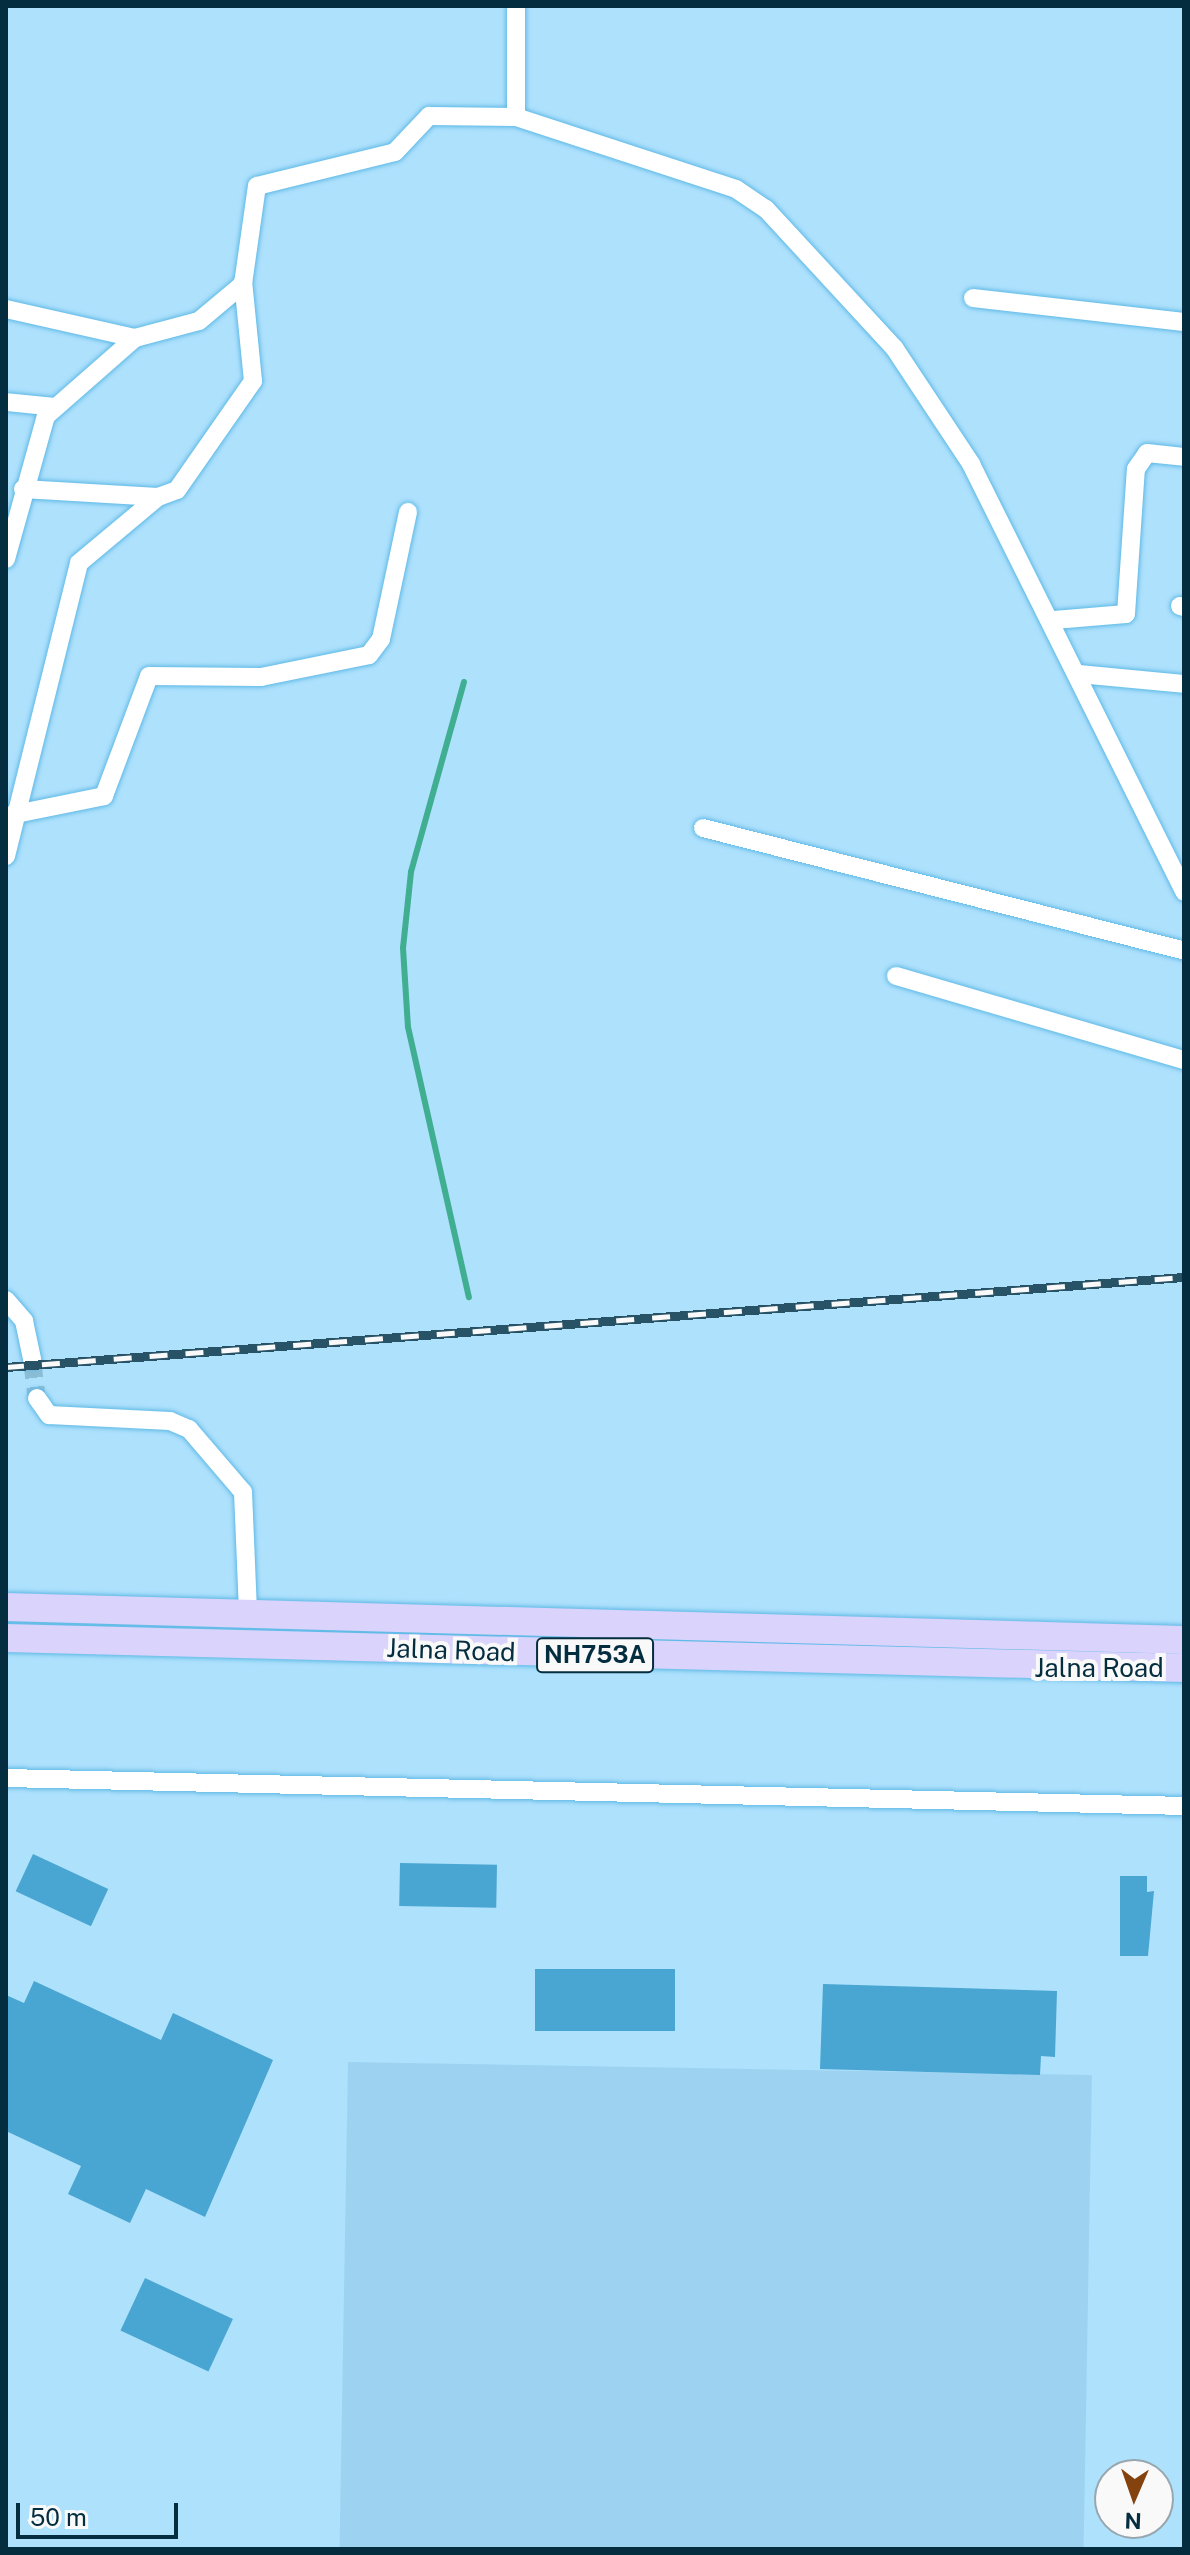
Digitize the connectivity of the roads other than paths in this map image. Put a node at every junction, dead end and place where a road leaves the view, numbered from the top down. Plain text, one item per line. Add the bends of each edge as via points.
1 (516, 6) edge
2 (516, 117) junction
3 (243, 281) junction
4 (973, 298) dead end
5 (6, 309) edge
6 (1184, 322) edge
7 (135, 338) junction
8 (6, 402) edge
9 (56, 407) junction
10 (1184, 457) edge
11 (23, 489) junction
12 (158, 497) junction
13 (408, 512) dead end
14 (6, 559) edge
15 (1054, 620) junction
16 (1079, 674) junction
17 (1184, 684) edge
18 (12, 814) edge
19 (703, 828) dead end
20 (6, 856) edge
21 (1184, 885) edge
22 (1184, 892) edge
23 (1184, 951) edge
24 (896, 976) dead end
25 (1184, 1060) edge
26 (6, 1300) edge
27 (32, 1360) tunnel mouth
28 (37, 1398) dead end
29 (6, 1607) edge
30 (248, 1613) junction
31 (6, 1638) edge
32 (1184, 1640) edge
33 (1184, 1668) edge
34 (6, 1778) edge
35 (1184, 1806) edge

1 - 2 street
2 - 3 street via 429,116 395,152 257,186
2 - 15 street via 736,189 766,209 905,360 971,464
3 - 7 street via 199,321
3 - 12 street via 253,381 177,490
4 - 6 street
5 - 7 street
7 - 9 street
8 - 9 street
9 - 11 street via 38,430
10 - 15 street via 1147,453 1136,469 1126,614
11 - 12 street
11 - 14 street
12 - 18 street via 83,554
13 - 18 street via 381,639 369,655 261,677 149,676 104,796
15 - 16 street
16 - 17 street
16 - 22 street
18 - 20 street
19 - 23 street
21 - 22 street
24 - 25 street
26 - 27 street via 24,1321
28 - 30 street via 49,1415 170,1421 189,1429 243,1492
29 - 30 highway, Jalna Road / NH753A
30 - 32 highway, Jalna Road / NH753A
31 - 33 highway, Jalna Road / NH753A
34 - 35 street

